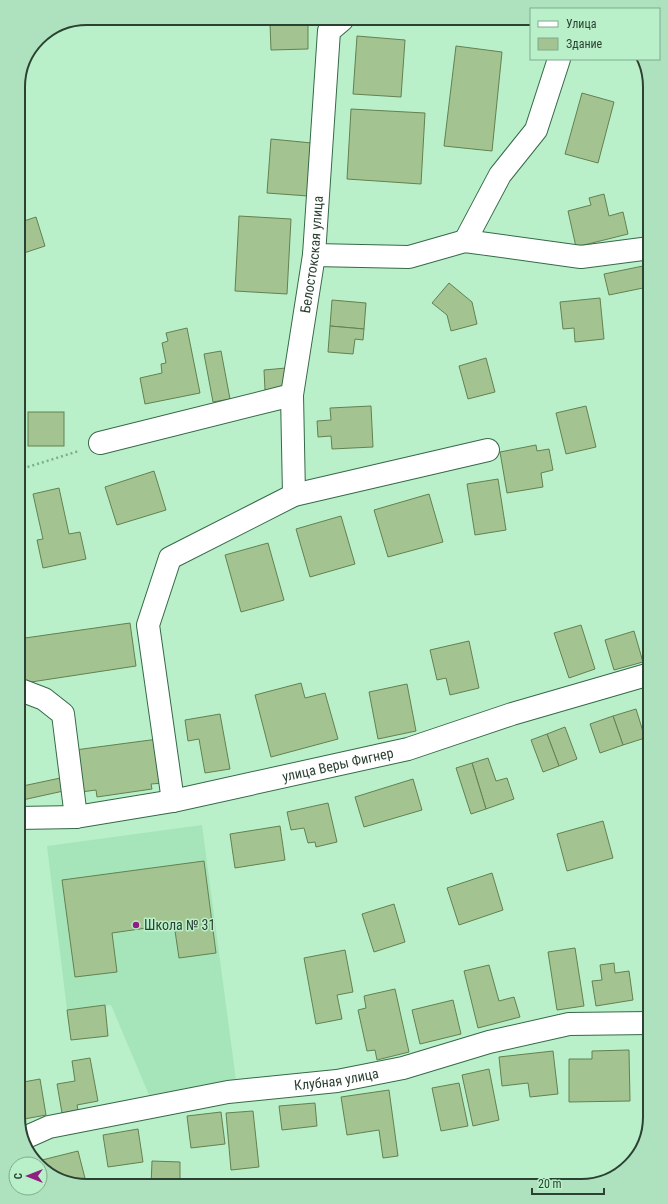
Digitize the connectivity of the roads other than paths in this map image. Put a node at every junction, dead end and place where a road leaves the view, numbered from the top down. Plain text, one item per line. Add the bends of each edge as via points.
1 (337, 25) edge
2 (559, 60) edge
3 (465, 241) junction
4 (643, 249) edge
5 (314, 255) junction
6 (292, 395) junction
7 (100, 443) road end
8 (488, 450) dead end
9 (294, 495) junction
10 (643, 676) edge
11 (25, 692) edge
12 (173, 801) junction
13 (76, 817) junction
14 (25, 818) edge
15 (643, 1023) edge
16 (28, 1136) edge

1 - 5 street, Белостокская улица via 330,31
2 - 3 street via 536,130 500,175
3 - 4 street via 581,256
3 - 5 street via 409,257
5 - 6 street, Белостокская улица
6 - 7 street
6 - 9 street, Белостокская улица
8 - 9 street
9 - 12 street via 170,558 148,625
10 - 12 street, улица Веры Фигнер via 512,714 408,749
11 - 13 street via 44,699 63,714
12 - 13 street, улица Веры Фигнер
13 - 14 street, улица Веры Фигнер
15 - 16 street, Клубная улица via 568,1024 489,1042 404,1068 337,1081 228,1092 49,1127

